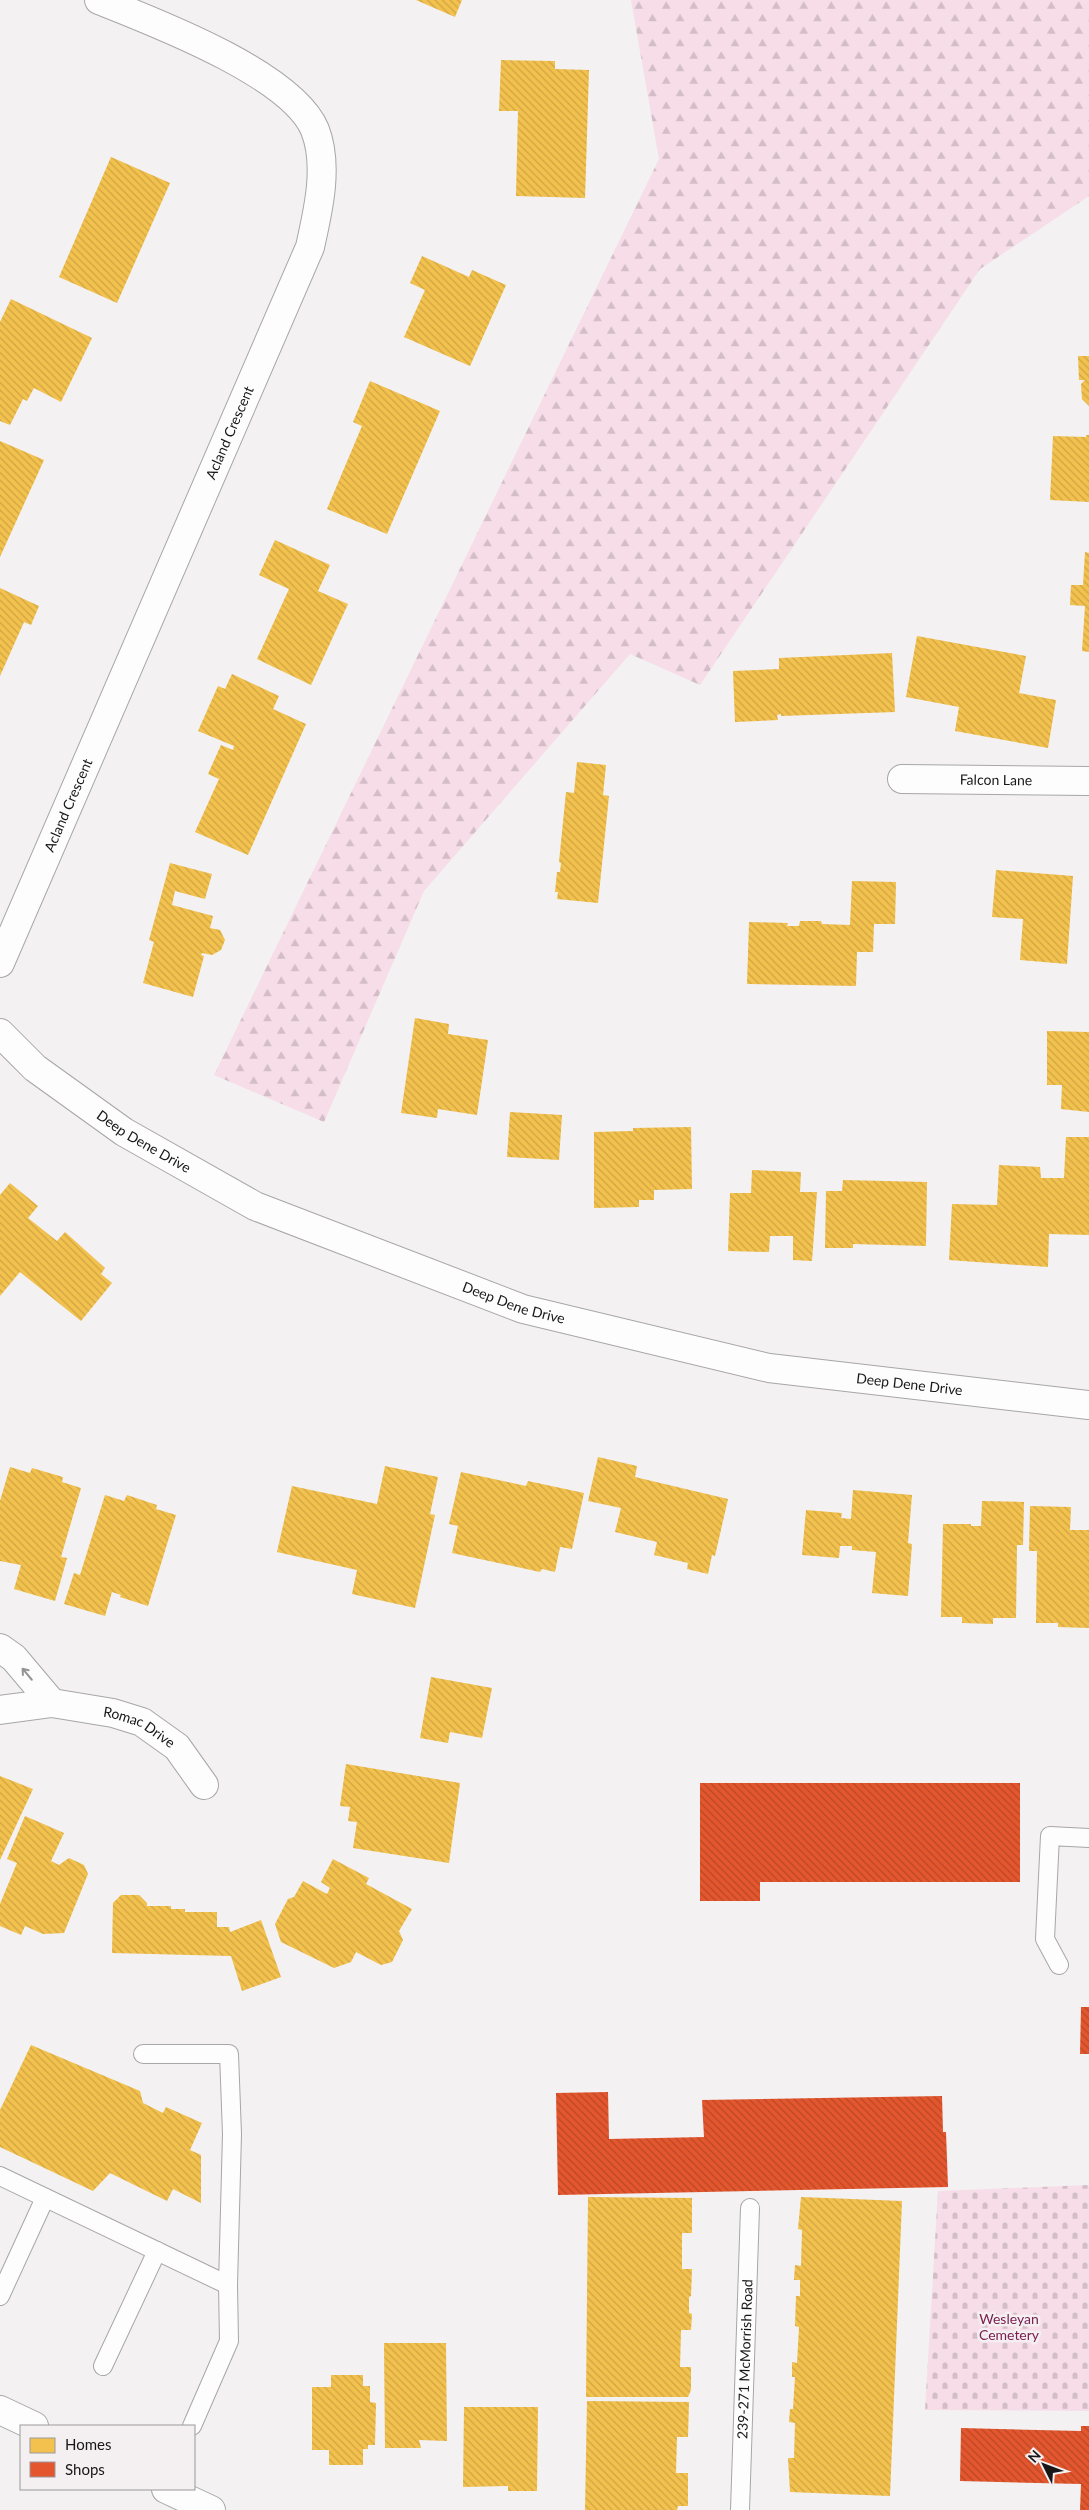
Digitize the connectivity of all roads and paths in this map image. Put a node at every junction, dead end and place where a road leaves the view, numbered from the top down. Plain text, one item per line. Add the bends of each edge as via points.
1 (99, 0) edge
2 (902, 779) dead end
3 (1089, 781) edge
4 (0, 963) edge
5 (0, 1033) edge
6 (1089, 1405) edge
7 (0, 1648) edge
8 (52, 1703) junction
9 (0, 1710) edge
10 (204, 1785) dead end
11 (1089, 1838) edge
12 (1059, 1965) dead end
13 (142, 2054) dead end
14 (0, 2176) edge
15 (45, 2198) junction
16 (750, 2208) dead end
17 (157, 2251) junction
18 (228, 2285) junction
19 (0, 2296) edge
20 (103, 2366) dead end
21 (0, 2410) edge
22 (32, 2425) edge
23 (192, 2425) edge
24 (168, 2490) edge
25 (211, 2510) edge
26 (740, 2510) edge

1 - 4 street, Acland Crescent via 208,46 280,89 302,109 315,130 321,184 310,247
2 - 3 street, Falcon Lane
5 - 6 street, Deep Dene Drive via 35,1068 124,1132 255,1206 523,1309 769,1368
8 -> 7 street via 14,1658
8 - 9 street, Romac Drive
8 - 10 street, Romac Drive via 113,1713 142,1722 178,1747
11 - 12 lane via 1050,1836 1045,1939
13 - 18 lane via 229,2054 232,2134
14 - 15 lane
15 - 17 lane
15 - 19 lane
16 - 26 lane, 239-271 McMorrish Road
17 - 18 lane
17 - 20 lane
18 - 23 lane via 230,2341
21 - 22 street
24 - 25 street

